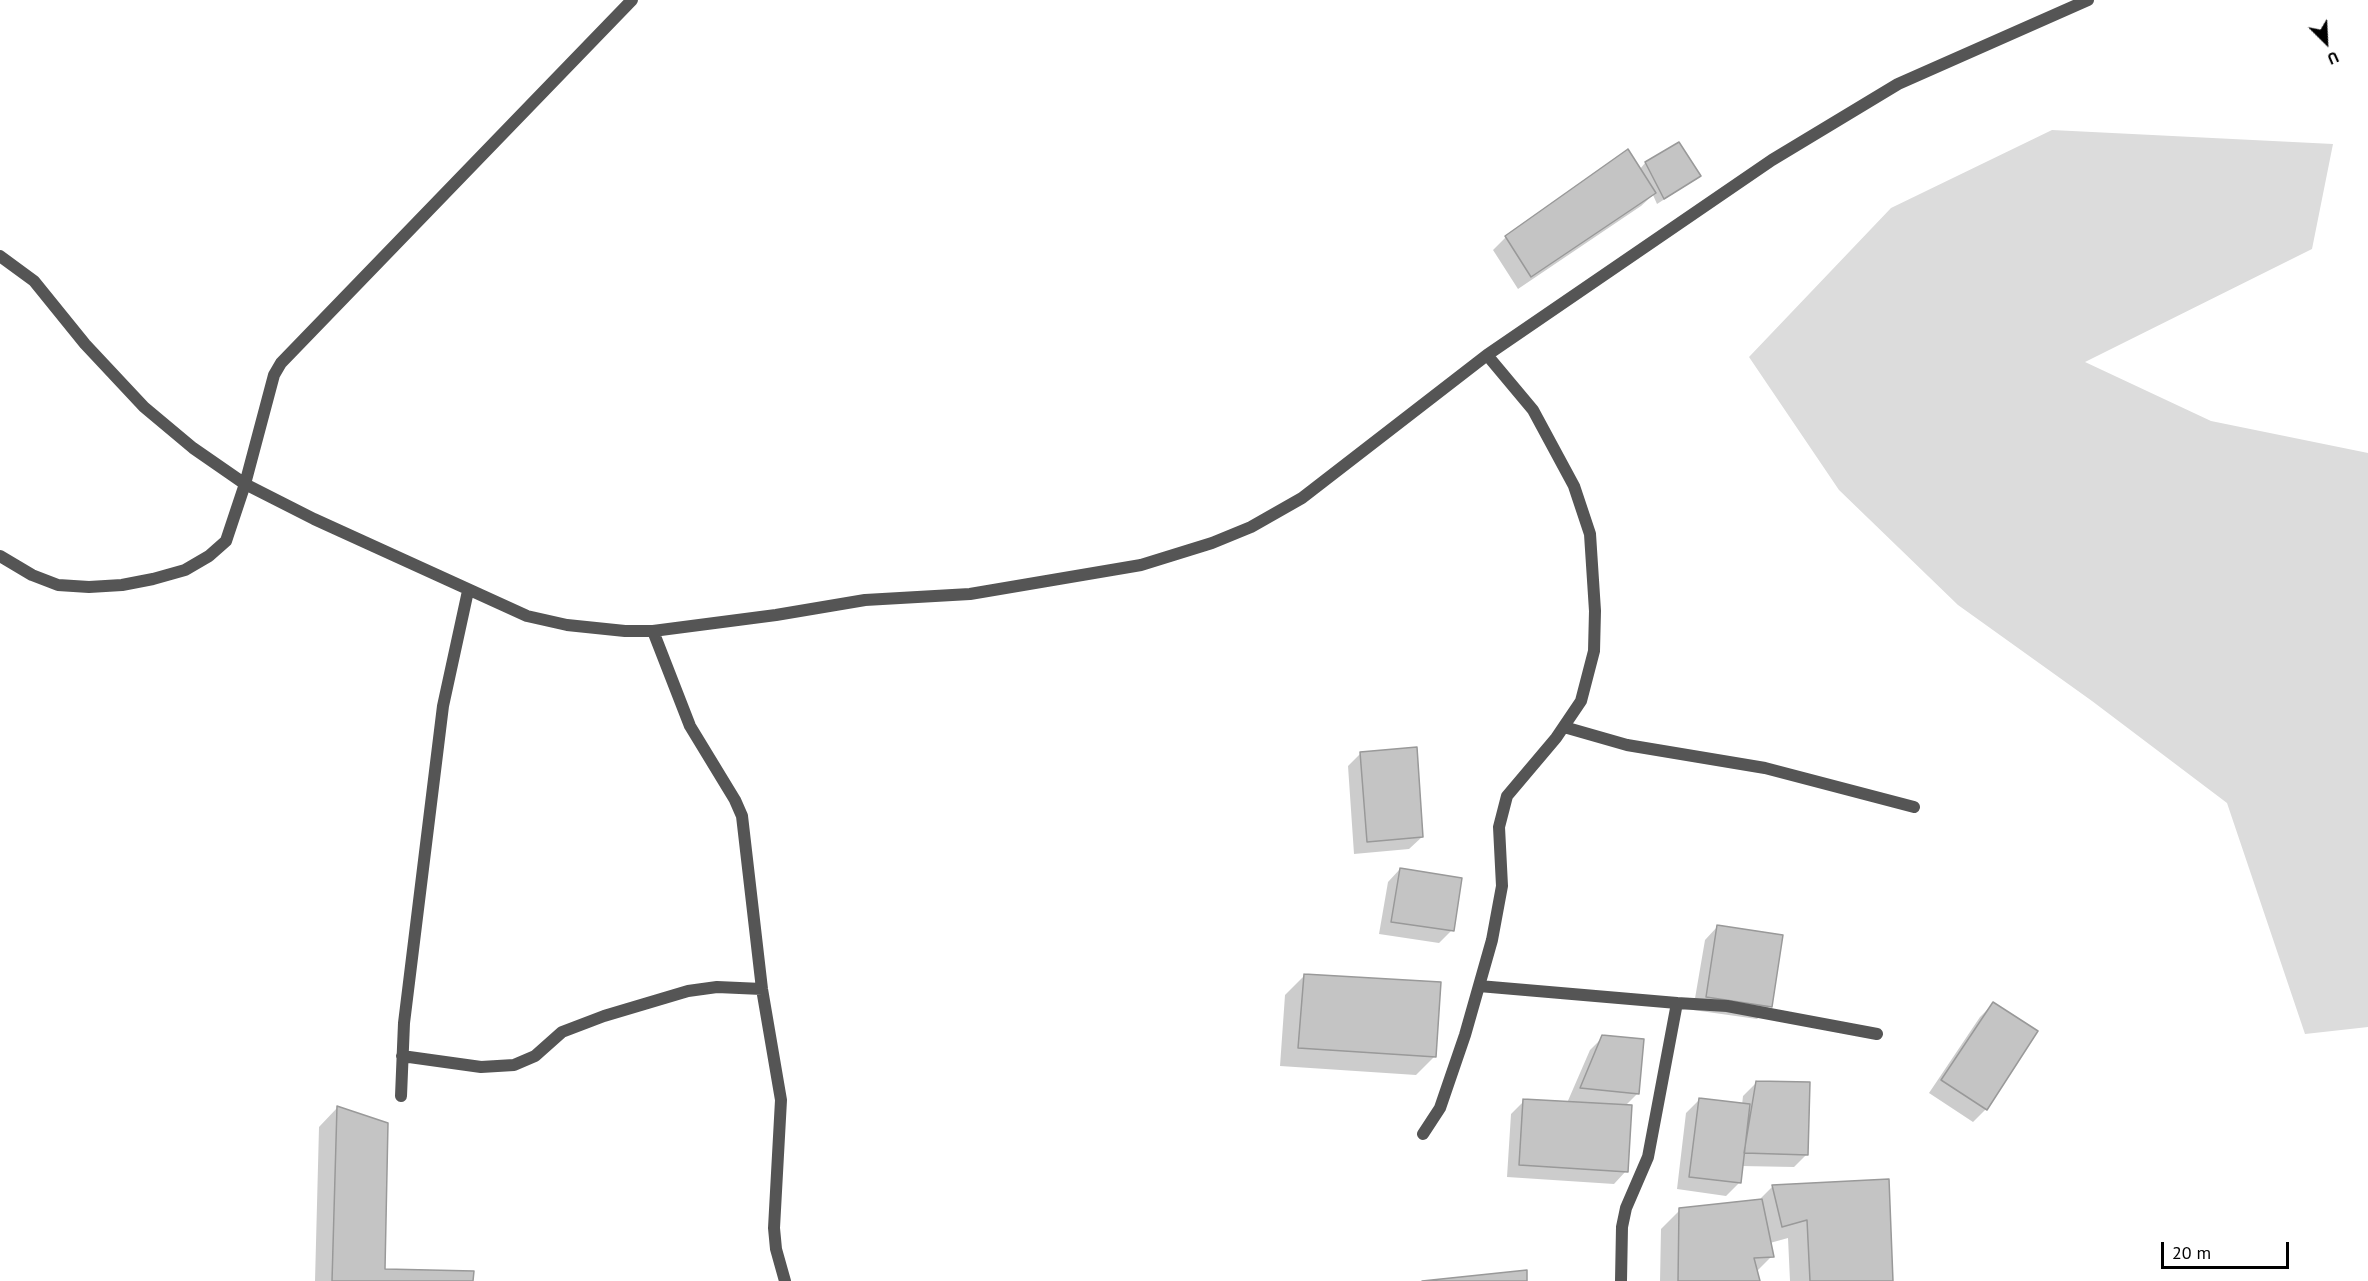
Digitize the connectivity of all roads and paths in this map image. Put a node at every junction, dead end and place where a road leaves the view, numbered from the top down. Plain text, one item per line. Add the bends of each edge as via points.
1 (633, 0) edge
2 (2088, 0) edge
3 (0, 256) edge
4 (1487, 355) junction
5 (245, 484) junction
6 (0, 556) edge
7 (468, 591) junction
8 (653, 631) junction
9 (1564, 727) junction
10 (1914, 807) dead end
11 (1479, 986) junction
12 (762, 989) junction
13 (1677, 1003) junction
14 (1877, 1034) dead end
15 (402, 1056) junction
16 (401, 1096) dead end
17 (1424, 1134) dead end
18 (785, 1281) edge
19 (1621, 1281) edge

1 - 5 street via 281,363 274,375
2 - 4 street via 1898,84 1772,160
3 - 5 street via 34,281 85,344 144,406 193,448
4 - 8 street via 1302,498 1251,527 1212,543 1142,565 969,594 865,600
4 - 9 street via 1533,410 1574,486 1590,534 1594,651 1581,701
5 - 6 street via 226,541 185,570 122,585 58,585 32,576
5 - 7 street
7 - 8 street via 527,616 567,625
7 - 15 street via 443,706
8 - 12 street via 690,726 742,816
9 - 10 street via 1627,745 1765,768
9 - 11 street via 1507,796 1499,827 1502,886
11 - 13 street
11 - 17 street via 1440,1108
12 - 15 street via 717,987 688,991 604,1016 562,1032 535,1056 514,1065 481,1067
12 - 18 street via 782,1100 774,1228
13 - 14 street via 1727,1006
13 - 19 street via 1648,1157 1622,1227
15 - 16 street

